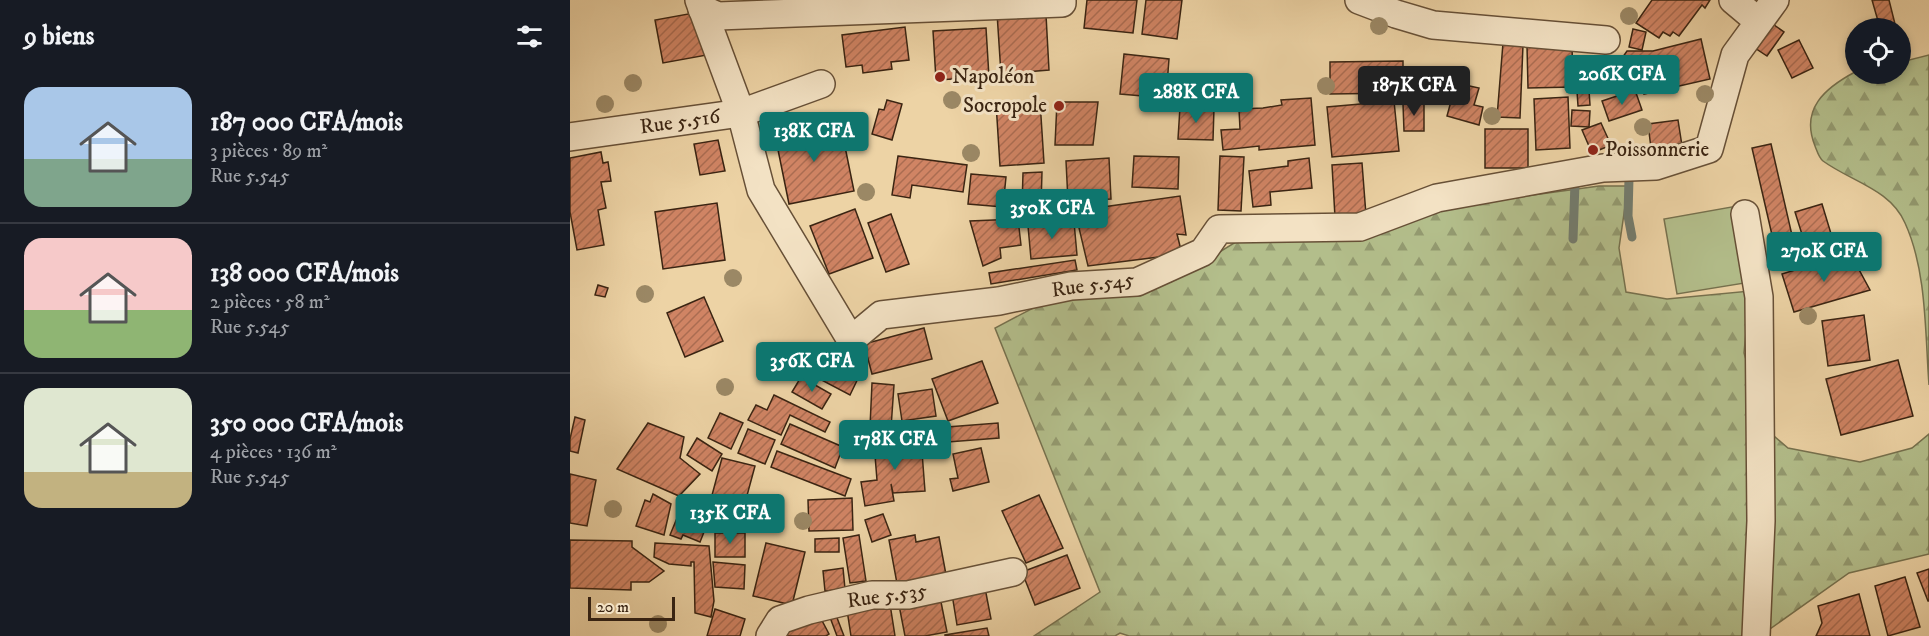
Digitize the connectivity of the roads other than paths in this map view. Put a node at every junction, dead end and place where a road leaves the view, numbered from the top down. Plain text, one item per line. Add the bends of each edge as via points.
1 (1062, 0) edge
2 (1359, 0) edge
3 (1733, 0) edge
4 (701, 4) edge
5 (1766, 10) edge
6 (1606, 40) dead end
7 (821, 84) dead end
8 (741, 113) junction
9 (570, 137) edge
10 (1745, 214) dead end
11 (1013, 572) dead end
12 (770, 636) edge
13 (1756, 636) edge

1 - 4 street via 718,16
2 - 6 street via 1433,25
3 - 5 street
4 - 8 street, Rue 5.545
5 - 8 street, Rue 5.545 via 1735,55 1709,149 1656,166 1603,168 1437,198 1360,226 1219,230 1203,252 1137,282 1071,286 999,301 881,315 851,340 761,190
7 - 8 street, Rue 5.516
8 - 9 street, Rue 5.516
10 - 13 street via 1759,297 1761,520
11 - 12 street, Rue 5.535 via 908,595 872,595 809,610 780,620

